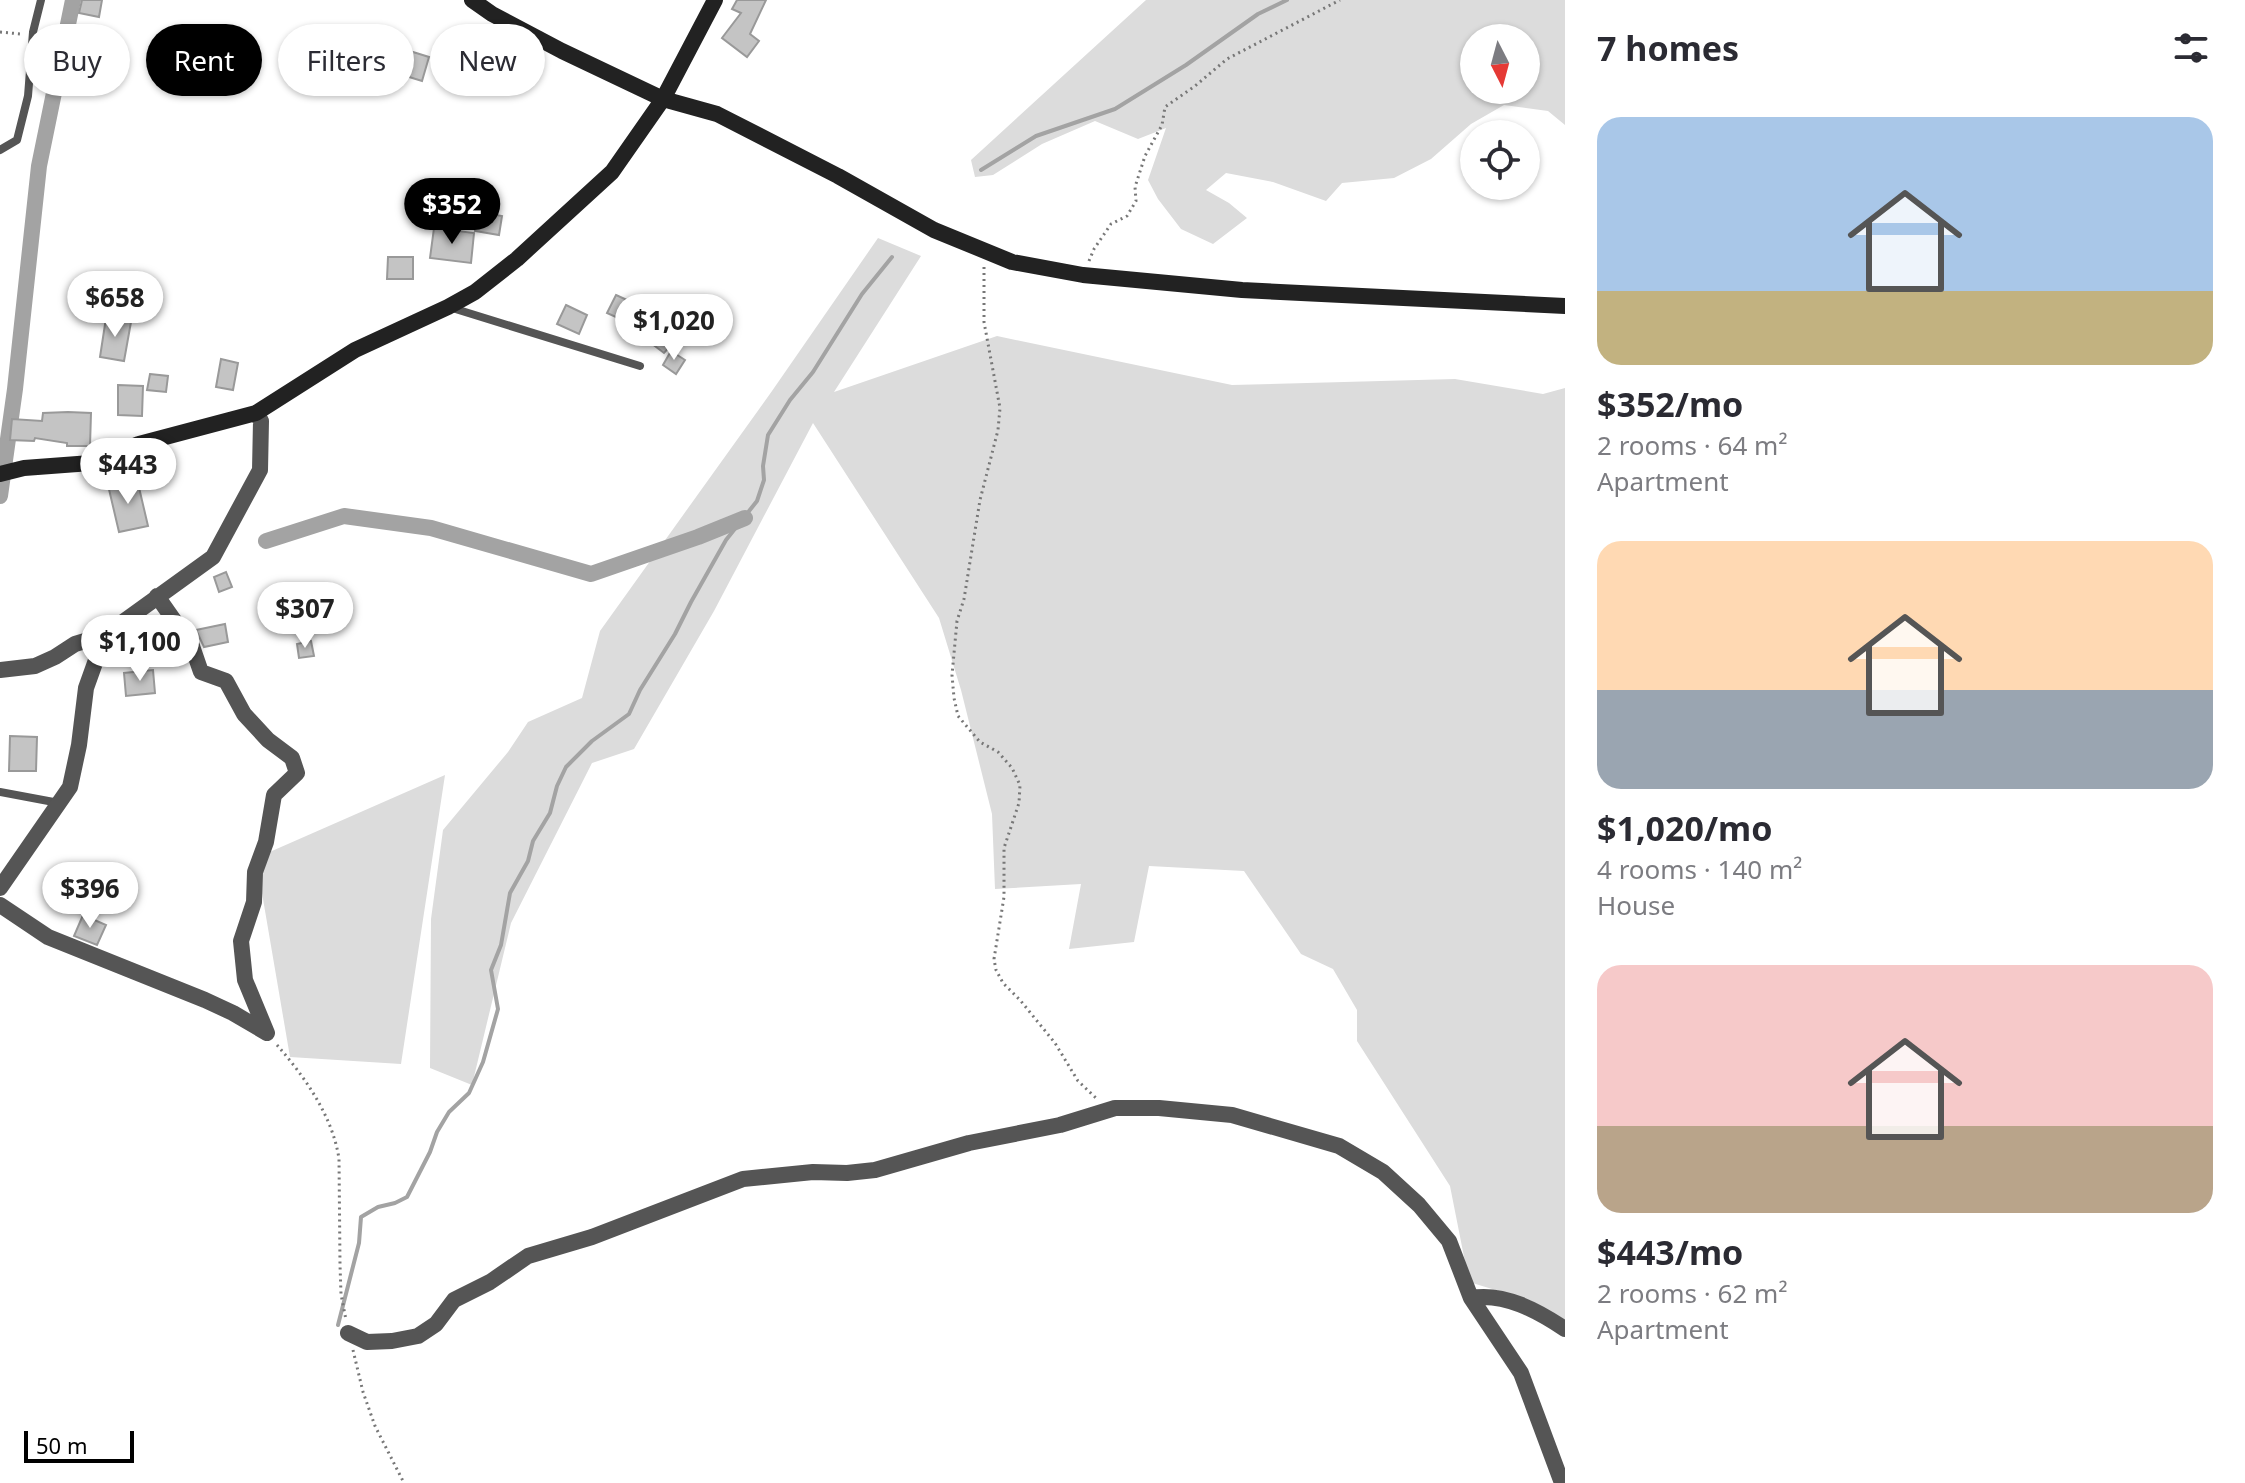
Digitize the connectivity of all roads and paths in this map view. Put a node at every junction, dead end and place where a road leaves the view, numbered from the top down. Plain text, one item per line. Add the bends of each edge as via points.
1 (41, 0) edge
2 (472, 0) edge
3 (715, 0) edge
4 (1340, 0) edge
5 (35, 24) edge
6 (0, 32) edge
7 (24, 34) edge
8 (28, 96) edge
9 (663, 99) junction
10 (0, 150) edge
11 (984, 251) junction
12 (1083, 275) junction
13 (1565, 306) edge
14 (448, 307) junction
15 (640, 366) dead end
16 (256, 413) junction
17 (0, 474) edge
18 (157, 596) junction
19 (105, 635) junction
20 (0, 670) edge
21 (0, 792) edge
22 (59, 804) junction
23 (0, 888) edge
24 (0, 905) edge
25 (267, 1033) junction
26 (1115, 1108) junction
27 (1471, 1298) junction
28 (1565, 1329) edge
29 (348, 1333) junction
30 (404, 1483) edge
31 (1562, 1483) edge

1 - 5 lane
2 - 9 main road
3 - 9 main road
4 - 12 path via 1227,59 1165,107 1135,187 1136,201 1127,216 1111,224
6 - 7 path
8 - 10 lane via 17,140
9 - 11 main road via 717,114 934,230
9 - 14 main road via 612,172 517,259
11 - 12 main road via 1012,262
11 - 26 path via 984,322 1000,408 957,621 954,698 958,716 980,742 998,752 1020,785 1004,848 996,970 1055,1043 1078,1081
12 - 13 main road via 1242,290
14 - 15 lane
14 - 16 main road via 355,350
16 - 17 main road via 139,444 91,463
16 - 18 street via 261,421 260,470 213,557
18 - 19 street
18 - 25 street via 192,646 201,672 226,681 244,714 292,758 297,773 274,795 255,872 254,902 241,941 245,980
19 - 20 street via 35,666
19 - 22 street via 86,688 70,787
21 - 22 lane
22 - 23 street
24 - 25 street via 48,937 205,1000
25 - 29 path via 303,1078 336,1138 341,1294
26 - 27 street via 1232,1115 1339,1146 1383,1172 1419,1205 1449,1241
26 - 29 street via 875,1170 743,1179 528,1256 454,1300 436,1324 418,1336 367,1342
27 - 28 street via 1483,1296 1535,1309
27 - 31 street via 1521,1373
29 - 30 path via 375,1426

